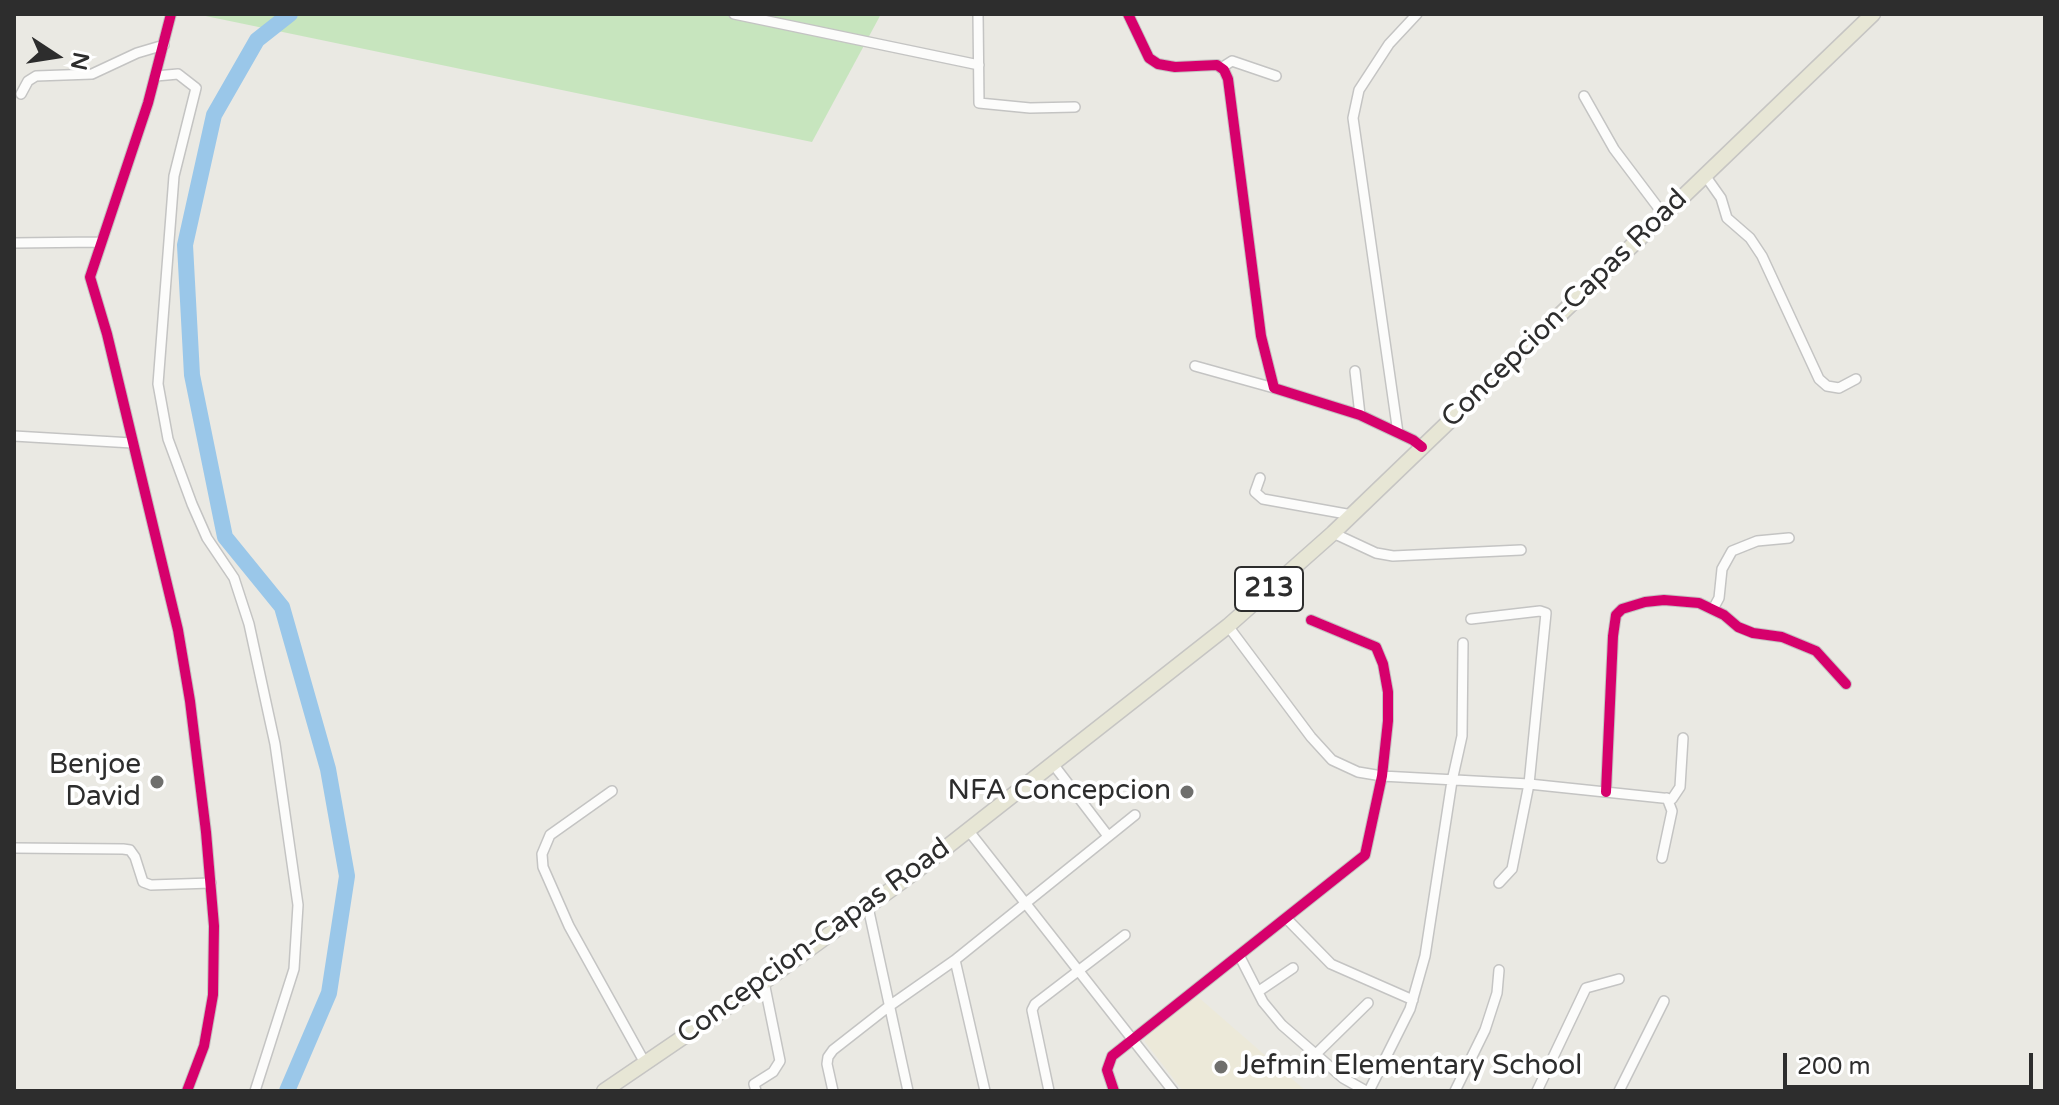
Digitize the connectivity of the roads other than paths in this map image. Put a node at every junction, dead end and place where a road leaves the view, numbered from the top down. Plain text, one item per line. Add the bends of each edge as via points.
1 (171, 14) edge
2 (734, 14) edge
3 (978, 14) edge
4 (1128, 14) edge
5 (1417, 14) edge
6 (1873, 14) edge
7 (164, 45) junction
8 (979, 65) junction
9 (1221, 68) junction
10 (156, 76) junction
11 (1276, 76) dead end
12 (21, 94) dead end
13 (1584, 96) dead end
14 (1075, 107) dead end
15 (1704, 174) junction
16 (1663, 214) junction
17 (100, 242) junction
18 (14, 243) edge
19 (1195, 366) dead end
20 (1355, 371) dead end
21 (1856, 379) dead end
22 (1274, 388) junction
23 (1360, 415) junction
24 (1398, 433) junction
25 (14, 436) edge
26 (132, 443) junction
27 (1422, 447) junction
28 (1260, 478) dead end
29 (1352, 515) junction
30 (1333, 533) junction
31 (1789, 538) dead end
32 (1521, 550) dead end
33 (1713, 609) junction
34 (1471, 619) dead end
35 (1311, 620) dead end
36 (1228, 626) junction
37 (1463, 643) dead end
38 (1846, 684) dead end
39 (1683, 738) dead end
40 (1053, 764) junction
41 (1382, 776) junction
42 (1452, 781) junction
43 (1529, 784) junction
44 (612, 791) dead end
45 (1606, 792) junction
46 (1667, 798) junction
47 (1135, 815) dead end
48 (968, 830) junction
49 (1108, 836) junction
50 (14, 848) edge
51 (1662, 858) dead end
52 (211, 883) junction
53 (1499, 883) dead end
54 (1025, 902) junction
55 (868, 907) junction
56 (1286, 918) junction
57 (1125, 935) dead end
58 (1239, 955) junction
59 (955, 960) junction
60 (1293, 968) dead end
61 (1499, 970) dead end
62 (1078, 972) junction
63 (1619, 979) dead end
64 (764, 982) junction
65 (1259, 991) junction
66 (1413, 1000) junction
67 (1664, 1001) dead end
68 (1368, 1003) dead end
69 (888, 1007) junction
70 (1134, 1039) junction
71 (1316, 1054) junction
72 (645, 1063) junction
73 (755, 1088) edge
74 (187, 1091) edge
75 (255, 1091) edge
76 (604, 1091) edge
77 (742, 1091) edge
78 (833, 1091) edge
79 (908, 1091) edge
80 (985, 1091) edge
81 (1049, 1091) edge
82 (1114, 1091) edge
83 (1173, 1091) edge
84 (1367, 1091) edge
85 (1455, 1091) edge
86 (1537, 1091) edge
87 (1619, 1091) edge

1 - 7 street
2 - 8 street
3 - 8 street
4 - 9 street via 1149,58 1158,64
5 - 24 street via 1389,44 1359,90 1353,118
6 - 15 main road, Concepcion-Capas Road / 213
7 - 10 street
7 - 12 street via 92,74 36,76
8 - 14 street via 979,103
9 - 11 street via 1232,61
9 - 22 street via 1228,79 1261,336
10 - 17 street
10 - 75 street via 178,74 196,88 174,176 158,384 168,439 192,504 234,578 249,624 275,744 298,905 294,969
13 - 16 street via 1614,149
15 - 16 main road, Concepcion-Capas Road / 213
15 - 21 street via 1727,218 1762,256 1819,379 1839,388
16 - 27 main road, Concepcion-Capas Road / 213
17 - 18 street
17 - 26 street via 91,285
19 - 22 street
20 - 23 street
22 - 23 street
23 - 24 street
24 - 27 street
25 - 26 street
26 - 52 street via 178,630
27 - 29 main road, Concepcion-Capas Road / 213
28 - 29 street via 1255,492 1263,499
29 - 30 main road, Concepcion-Capas Road / 213
30 - 32 street via 1393,556
30 - 36 main road, Concepcion-Capas Road / 213
31 - 33 street via 1757,541 1732,551
33 - 38 street via 1738,627 1816,651
33 - 45 street via 1664,600 1631,605 1616,615
34 - 43 street via 1546,613
35 - 41 street via 1371,645 1380,654 1388,692
36 - 40 main road, Concepcion-Capas Road / 213
36 - 41 street via 1332,760
37 - 42 street via 1462,736
39 - 46 street via 1678,793
40 - 48 main road, Concepcion-Capas Road / 213
40 - 49 street
41 - 42 street
41 - 56 street via 1365,855
42 - 43 street
42 - 66 street via 1425,956
43 - 45 street
43 - 53 street via 1512,869
44 - 72 street via 550,835 543,867 569,926
45 - 46 street
46 - 51 street via 1672,811
47 - 49 street
48 - 54 street
48 - 55 main road, Concepcion-Capas Road / 213
49 - 54 street
50 - 52 street via 130,850 143,882
52 - 74 street via 211,1019
54 - 59 street
54 - 62 street
55 - 64 main road, Concepcion-Capas Road / 213
55 - 69 street
56 - 58 street
56 - 66 street via 1331,964
57 - 62 street
58 - 65 street
58 - 70 street
59 - 69 street
59 - 80 street
60 - 65 street
61 - 85 street via 1485,1030
62 - 70 street
62 - 81 street via 1032,1010
63 - 86 street via 1586,988
64 - 72 main road, Concepcion-Capas Road / 213
64 - 73 street via 780,1061
65 - 71 street via 1270,1012
66 - 84 street
67 - 87 street
68 - 71 street
69 - 78 street via 828,1057
69 - 79 street
70 - 82 street via 1109,1063
70 - 83 street
71 - 84 street
72 - 76 main road, Concepcion-Capas Road / 213
73 - 77 street

